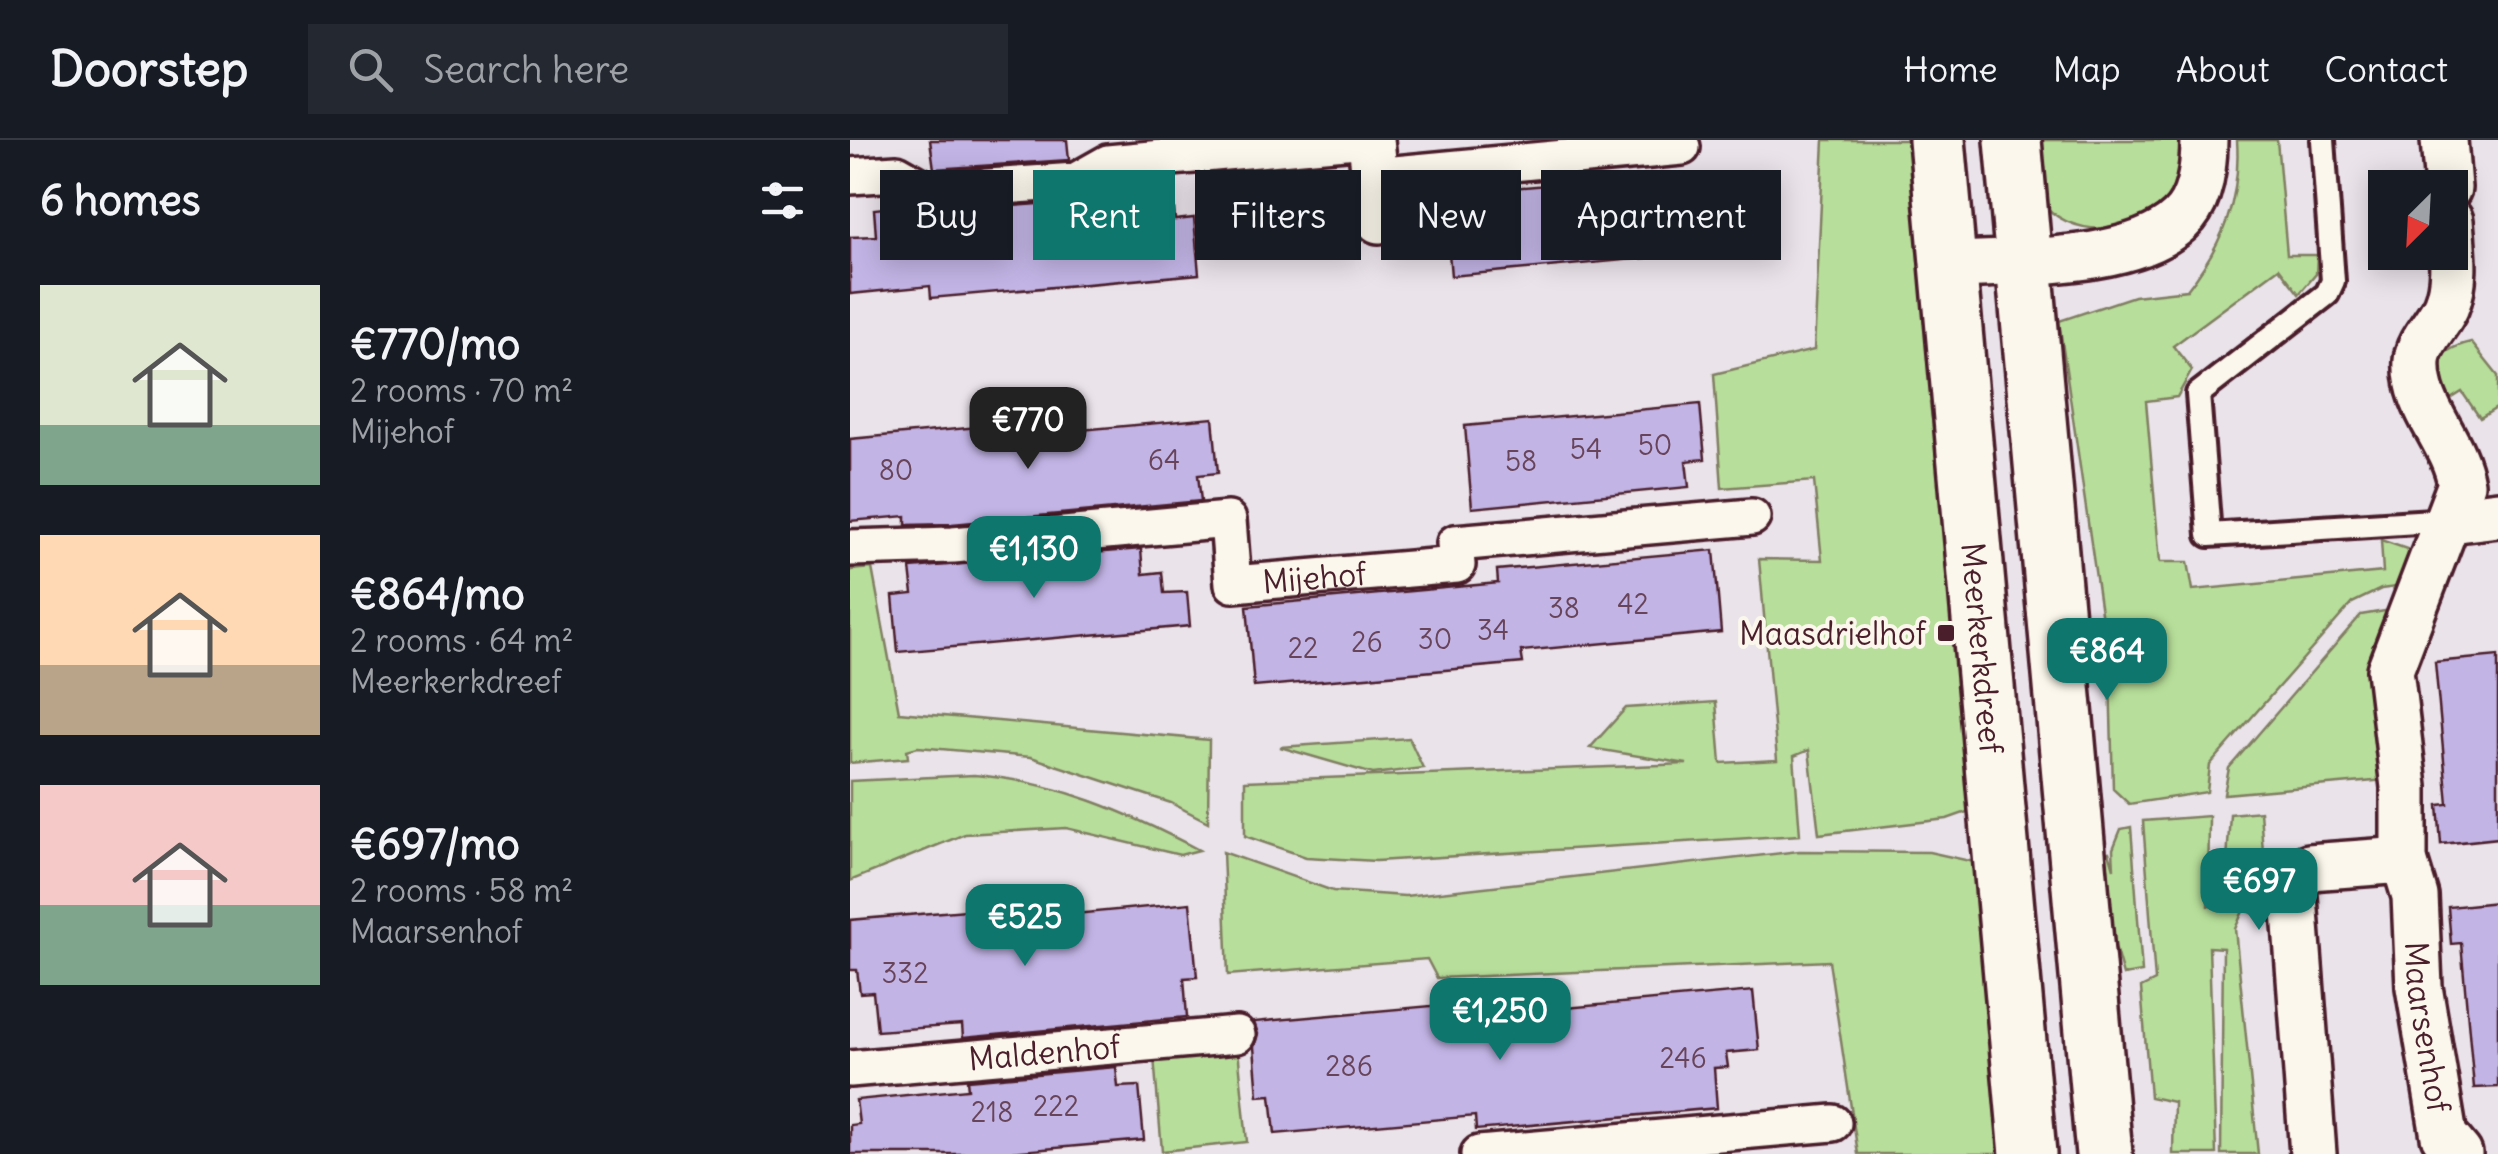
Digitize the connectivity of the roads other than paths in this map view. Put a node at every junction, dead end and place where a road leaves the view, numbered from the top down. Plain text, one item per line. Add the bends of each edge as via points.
1 (1937, 140) edge
2 (2014, 140) edge
3 (2204, 140) edge
4 (2323, 140) edge
5 (2444, 140) edge
6 (1682, 147) dead end
7 (1370, 169) edge
8 (2446, 170) edge
9 (850, 176) edge
10 (2026, 260) junction
11 (1947, 266) junction
12 (2454, 270) edge
13 (2498, 514) edge
14 (1752, 517) dead end
15 (2449, 520) junction
16 (850, 548) edge
17 (2410, 878) junction
18 (1237, 1035) dead end
19 (850, 1068) edge
20 (1833, 1123) dead end
21 (1479, 1154) edge
22 (2028, 1154) edge
23 (2104, 1154) edge
24 (2313, 1154) edge
25 (2459, 1154) edge

1 - 11 street, Meerkerkdreef
2 - 10 street
3 - 10 street via 2195,198 2181,220 2153,238 2099,254
4 - 15 lane via 2333,281 2327,294 2198,394 2209,535
5 - 8 street
6 - 7 street
7 - 9 street via 1108,164 1076,181 929,191 897,172
10 - 11 street
10 - 23 street
11 - 22 street, Meerkerkdreef
12 - 15 street via 2446,305 2416,356 2418,390 2458,464 2461,484
13 - 15 street
14 - 16 street, Mijehof via 1455,543 1457,565 1233,584 1228,520
15 - 17 street via 2390,670
17 - 24 street via 2309,867 2293,884
17 - 25 street, Maarsenhof via 2419,987 2444,1136
18 - 19 street, Maldenhof
20 - 21 street

